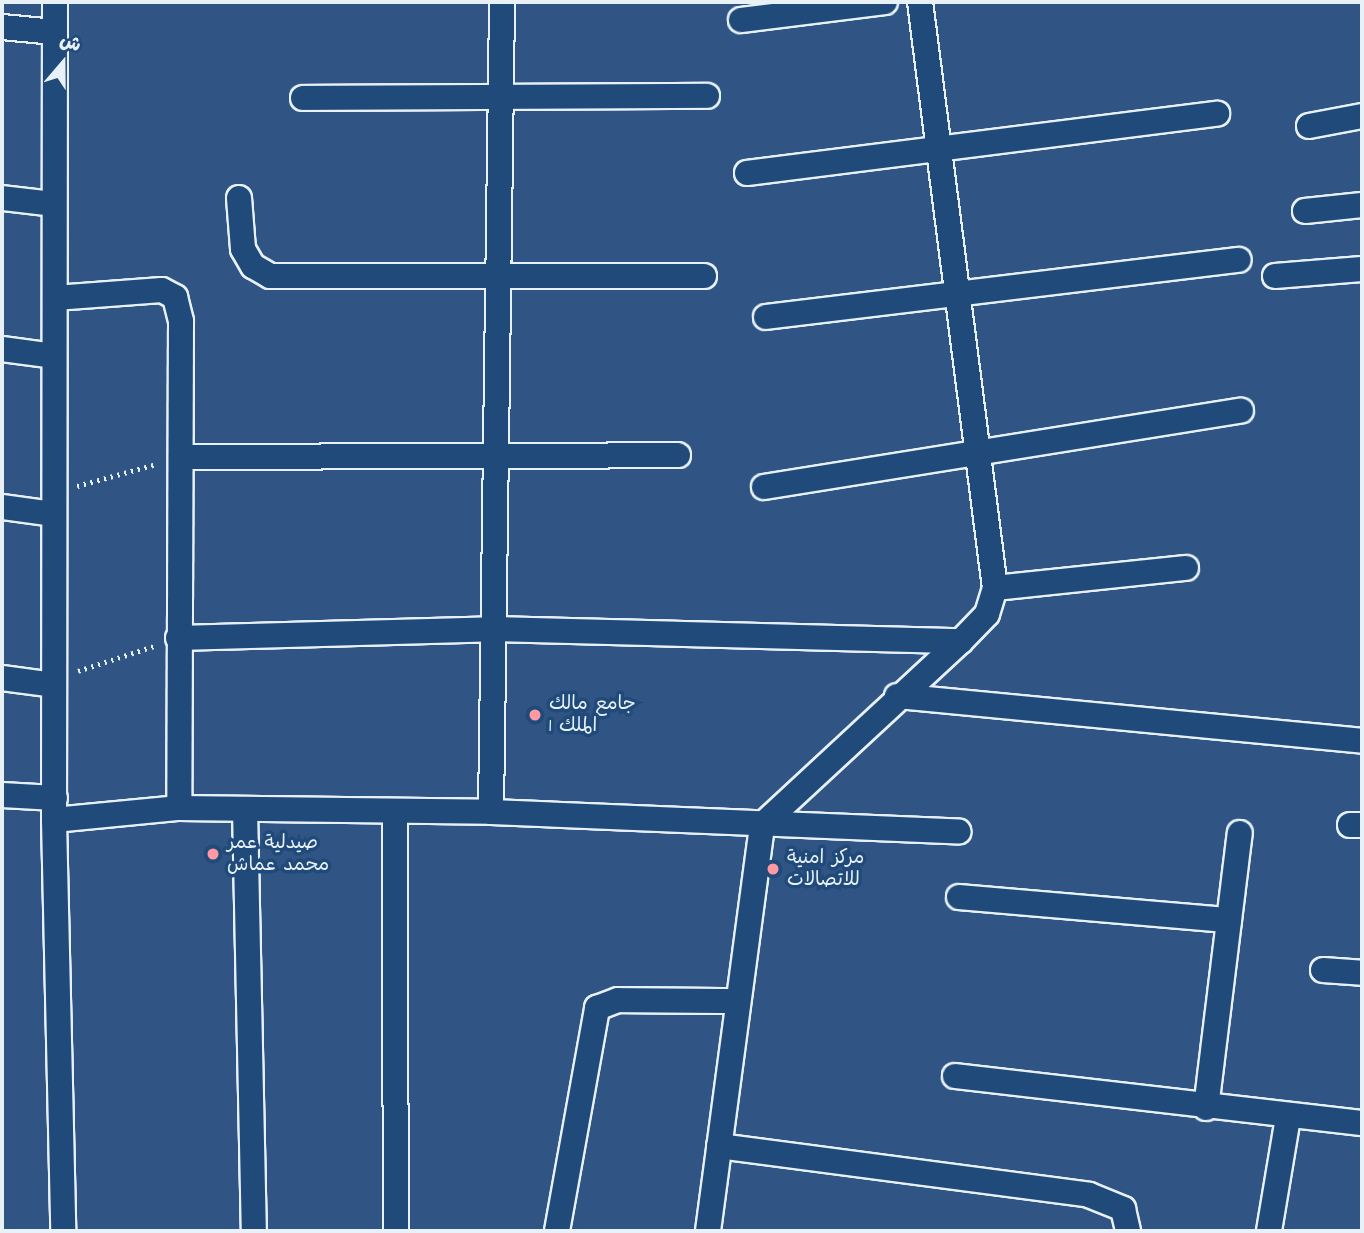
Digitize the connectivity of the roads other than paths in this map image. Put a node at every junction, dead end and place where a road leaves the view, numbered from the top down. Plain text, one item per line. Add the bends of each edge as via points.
1 (55, 2) edge
2 (502, 2) edge
3 (885, 2) edge
4 (920, 2) edge
5 (741, 20) dead end
6 (2, 27) edge
7 (55, 32) junction
8 (707, 96) dead end
9 (303, 98) dead end
10 (501, 98) junction
11 (1217, 114) dead end
12 (1362, 116) edge
13 (1308, 126) dead end
14 (942, 151) junction
15 (747, 173) dead end
16 (2, 198) edge
17 (239, 198) dead end
18 (54, 204) junction
19 (1362, 205) edge
20 (1305, 211) dead end
21 (1239, 260) dead end
22 (1362, 269) edge
23 (704, 276) dead end
24 (1275, 276) dead end
25 (498, 280) junction
26 (55, 298) junction
27 (957, 299) junction
28 (766, 317) dead end
29 (2, 349) edge
30 (54, 356) junction
31 (1241, 411) dead end
32 (981, 449) junction
33 (678, 455) dead end
34 (181, 457) junction
35 (496, 459) junction
36 (764, 487) dead end
37 (55, 503) junction
38 (2, 507) edge
39 (1186, 568) dead end
40 (995, 588) junction
41 (494, 629) junction
42 (178, 638) junction
43 (961, 641) junction
44 (2, 678) edge
45 (54, 682) junction
46 (897, 696) junction
47 (1362, 741) edge
48 (2, 795) edge
49 (179, 808) junction
50 (54, 809) junction
51 (245, 809) junction
52 (395, 811) junction
53 (491, 812) junction
54 (762, 825) junction
55 (958, 832) dead end
56 (1240, 833) dead end
57 (959, 897) dead end
58 (1229, 920) junction
59 (1323, 970) dead end
60 (1362, 973) edge
61 (738, 1001) junction
62 (955, 1076) dead end
63 (1206, 1108) junction
64 (1288, 1118) junction
65 (1362, 1123) edge
66 (719, 1146) junction
67 (63, 1231) edge
68 (254, 1231) edge
69 (396, 1231) edge
70 (557, 1231) edge
71 (708, 1231) edge
72 (1128, 1231) edge
73 (1269, 1231) edge

1 - 7 street
2 - 10 street
3 - 5 street
4 - 14 street
6 - 7 street
7 - 18 street
8 - 10 street
9 - 10 street
10 - 25 street
11 - 14 street
12 - 13 street
14 - 15 street
14 - 27 street
16 - 18 street
17 - 25 street via 243,249 253,266 270,276
18 - 26 street
19 - 20 street
21 - 27 street
22 - 24 street
23 - 25 street
25 - 35 street
26 - 30 street
26 - 34 street via 162,290 175,297 181,321
27 - 28 street
27 - 32 street
29 - 30 street
30 - 37 street
31 - 32 street
32 - 36 street
32 - 40 street
33 - 35 street
34 - 35 street
34 - 42 street
35 - 41 street
37 - 38 street
37 - 45 street
39 - 40 street
40 - 43 street via 988,614
41 - 42 street
41 - 43 street
41 - 53 street
42 - 49 street
43 - 46 street
44 - 45 street
45 - 50 street
46 - 47 street
46 - 54 street
48 - 50 street
49 - 50 street
49 - 51 street
50 - 67 street
51 - 52 street
51 - 68 street
52 - 53 street
52 - 69 street
53 - 54 street
54 - 55 street
54 - 61 street
56 - 58 street
57 - 58 street
58 - 63 street
59 - 60 street
61 - 66 street
61 - 70 street via 618,1000 597,1008
62 - 63 street
63 - 64 street
64 - 65 street
64 - 73 street
66 - 71 street
66 - 72 street via 1090,1195 1123,1209

